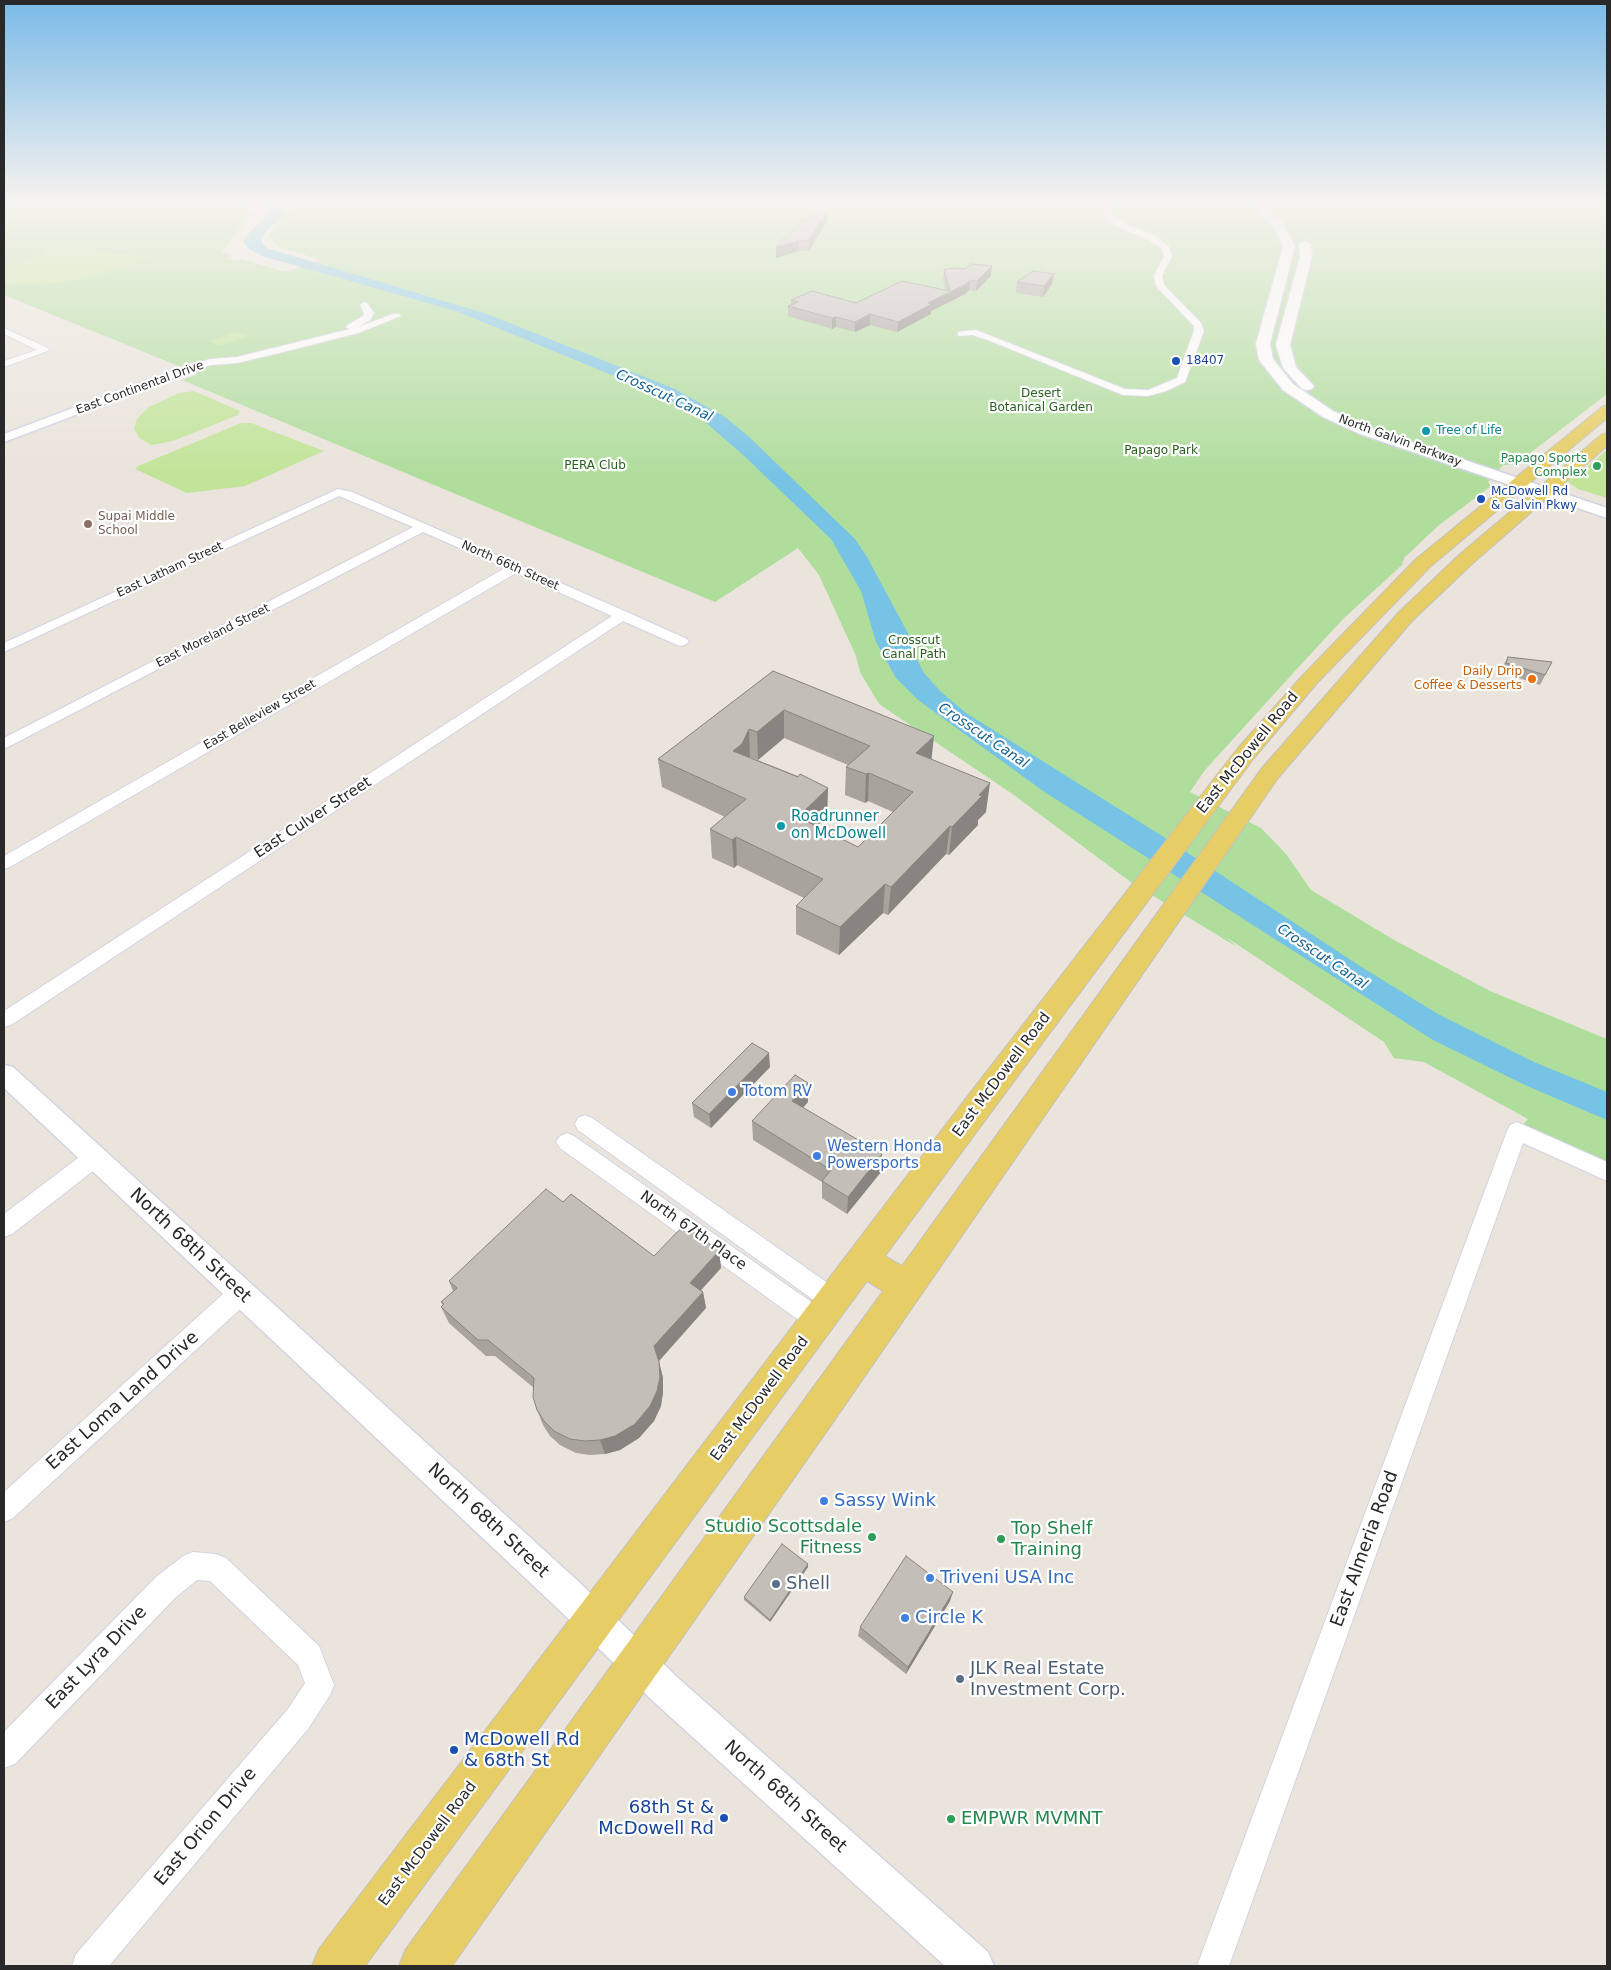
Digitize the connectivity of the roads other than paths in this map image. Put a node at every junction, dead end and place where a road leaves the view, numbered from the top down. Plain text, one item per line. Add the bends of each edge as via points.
1 (1168, 295) edge
2 (1275, 295) edge
3 (1296, 295) edge
4 (364, 305) dead end
5 (396, 316) dead end
6 (4, 332) edge
7 (337, 334) junction
8 (961, 334) dead end
9 (4, 364) edge
10 (193, 367) joint
11 (1607, 410) edge
12 (4, 438) edge
13 (1607, 438) edge
14 (1522, 480) junction
15 (1548, 488) junction
16 (338, 492) joint
17 (1607, 504) edge
18 (1607, 513) edge
19 (423, 527) junction
20 (515, 568) junction
21 (1405, 581) junction
22 (622, 615) junction
23 (682, 642) dead end
24 (1378, 647) junction
25 (4, 648) edge
26 (1298, 692) junction
27 (4, 744) edge
28 (4, 862) edge
29 (4, 1020) edge
30 (4, 1074) edge
31 (585, 1124) dead end
32 (567, 1142) dead end
33 (94, 1158) junction
34 (1607, 1172) edge
35 (4, 1227) edge
36 (863, 1260) junction
37 (906, 1287) junction
38 (241, 1293) junction
39 (826, 1311) junction
40 (4, 1509) edge
41 (193, 1566) joint
42 (594, 1621) junction
43 (638, 1663) junction
44 (4, 1753) edge
45 (88, 1966) edge
46 (336, 1966) edge
47 (423, 1966) edge
48 (974, 1966) edge
49 (1213, 1966) edge

1 - 8 street via 1191,316 1199,331 1181,380 1152,392 1128,393 1113,389 992,338 973,332
2 - 14 main road, North Galvin Parkway via 1263,340 1266,360 1281,381 1308,402 1352,426
3 - 14 main road, North Galvin Parkway via 1283,345 1286,361 1296,375 1324,398 1392,432
4 - 7 street, East Continental Drive via 370,313 367,318
5 - 7 street, East Continental Drive
6 - 9 street via 45,350
7 - 10 street, East Continental Drive via 255,356
10 - 12 street, East Continental Drive
11 - 14 main road, East McDowell Road
13 - 15 main road, East McDowell Road
14 - 15 main road
14 - 21 main road, East McDowell Road
15 - 17 main road
15 - 18 main road
15 - 24 main road, East McDowell Road via 1405,617
16 - 19 street, North 66th Street
16 - 25 street, East Latham Street
19 - 20 street, North 66th Street
19 - 27 street, East Moreland Street
20 - 22 street, North 66th Street
20 - 28 street, East Belleview Street
21 - 24 main road via 1393,608 1374,629
21 - 26 main road, East McDowell Road
22 - 23 street, North 66th Street
22 - 29 street, East Culver Street
24 - 26 main road via 1344,661
24 - 37 main road, East McDowell Road via 1270,773
26 - 36 main road, East McDowell Road via 1176,844
30 - 33 street, North 68th Street
31 - 39 street, North 67th Place
32 - 39 street, North 67th Place
33 - 35 street
33 - 38 street, North 68th Street
34 - 49 street, East Almeria Road via 1517,1131
36 - 37 main road
36 - 39 main road, East McDowell Road
37 - 43 main road, East McDowell Road
38 - 40 street, East Loma Land Drive
38 - 42 street, North 68th Street
39 - 42 main road, East McDowell Road
41 - 44 street, East Lyra Drive via 166,1587
41 - 45 street, East Orion Drive via 216,1568 309,1656 320,1685 298,1719
42 - 43 street, North 68th Street
42 - 46 main road, East McDowell Road
43 - 47 main road, East McDowell Road
43 - 48 street, North 68th Street

